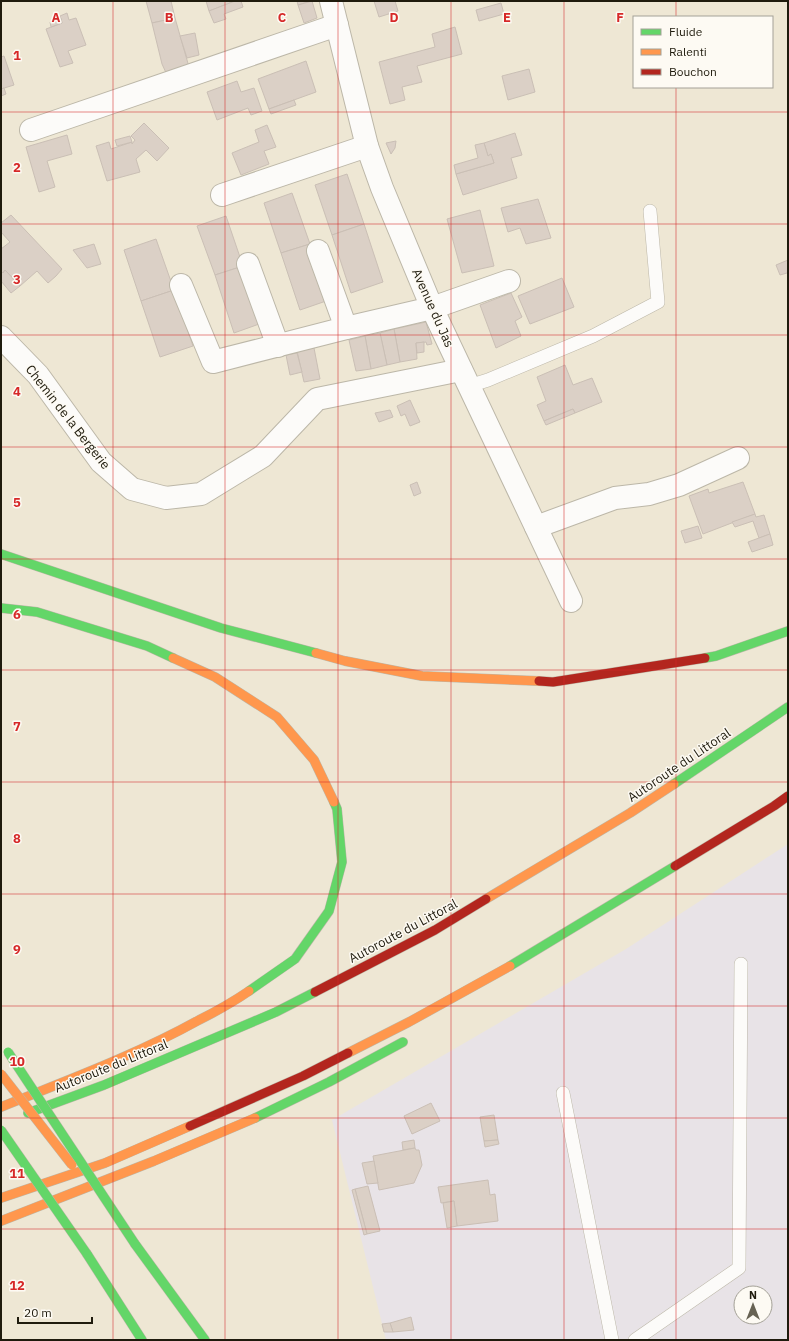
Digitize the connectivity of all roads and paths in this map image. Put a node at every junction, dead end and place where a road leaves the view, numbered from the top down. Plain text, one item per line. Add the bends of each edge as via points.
1 (331, 1) edge
2 (337, 25) junction
3 (31, 130) dead end
4 (367, 146) junction
5 (222, 194) dead end
6 (650, 211) dead end
7 (318, 251) dead end
8 (248, 264) dead end
9 (509, 281) dead end
10 (181, 285) dead end
11 (432, 308) junction
12 (346, 328) junction
13 (1, 336) edge
14 (278, 346) junction
15 (465, 378) junction
16 (738, 458) dead end
17 (536, 527) junction
18 (1, 554) edge
19 (571, 601) dead end
20 (1, 608) edge
21 (788, 631) edge
22 (788, 707) edge
23 (788, 796) edge
24 (774, 806) junction
25 (632, 903) dead end
26 (740, 964) dead end
27 (409, 1039) dead end
28 (6, 1050) dead end
29 (1, 1074) edge
30 (563, 1093) dead end
31 (1, 1107) edge
32 (16, 1117) dead end
33 (1, 1130) edge
34 (1, 1198) edge
35 (1, 1221) edge
36 (134, 1244) junction
37 (87, 1254) junction
38 (142, 1340) edge
39 (151, 1340) edge
40 (205, 1340) edge
41 (612, 1340) edge
42 (635, 1340) edge

1 - 2 street, Avenue du Jas
2 - 3 street
2 - 4 street, Avenue du Jas
4 - 5 street
4 - 11 street, Avenue du Jas
6 - 15 lane via 658,302 593,336 488,380
7 - 12 street
8 - 14 street
9 - 11 street
10 - 14 street via 214,362
11 - 12 street
11 - 15 street, Avenue du Jas
12 - 14 street
13 - 15 street, Chemin de la Bergerie via 38,375 101,462 132,489 166,498 201,494 263,456 317,399
15 - 17 street, Avenue du Jas
16 - 17 street via 679,484 649,494 615,498
17 - 19 street, Avenue du Jas
18 - 21 main road via 221,628 345,661 422,676 552,682 716,656
20 - 31 main road via 37,612 147,646 215,677 277,716 314,760 337,809 342,862 329,911 295,959 236,1000 165,1039
22 - 32 main road, Autoroute du Littoral via 630,813 434,930 276,1012 104,1085
23 - 24 main road
24 - 25 main road
24 - 34 main road via 521,960 409,1022 303,1076 105,1163
26 - 42 lane via 739,1268
27 - 35 main road via 305,1095 187,1148
28 - 36 main road, bridge
29 - 36 main road, bridge
30 - 41 lane
33 - 37 main road, bridge
36 - 40 main road
37 - 38 main road
37 - 39 main road

